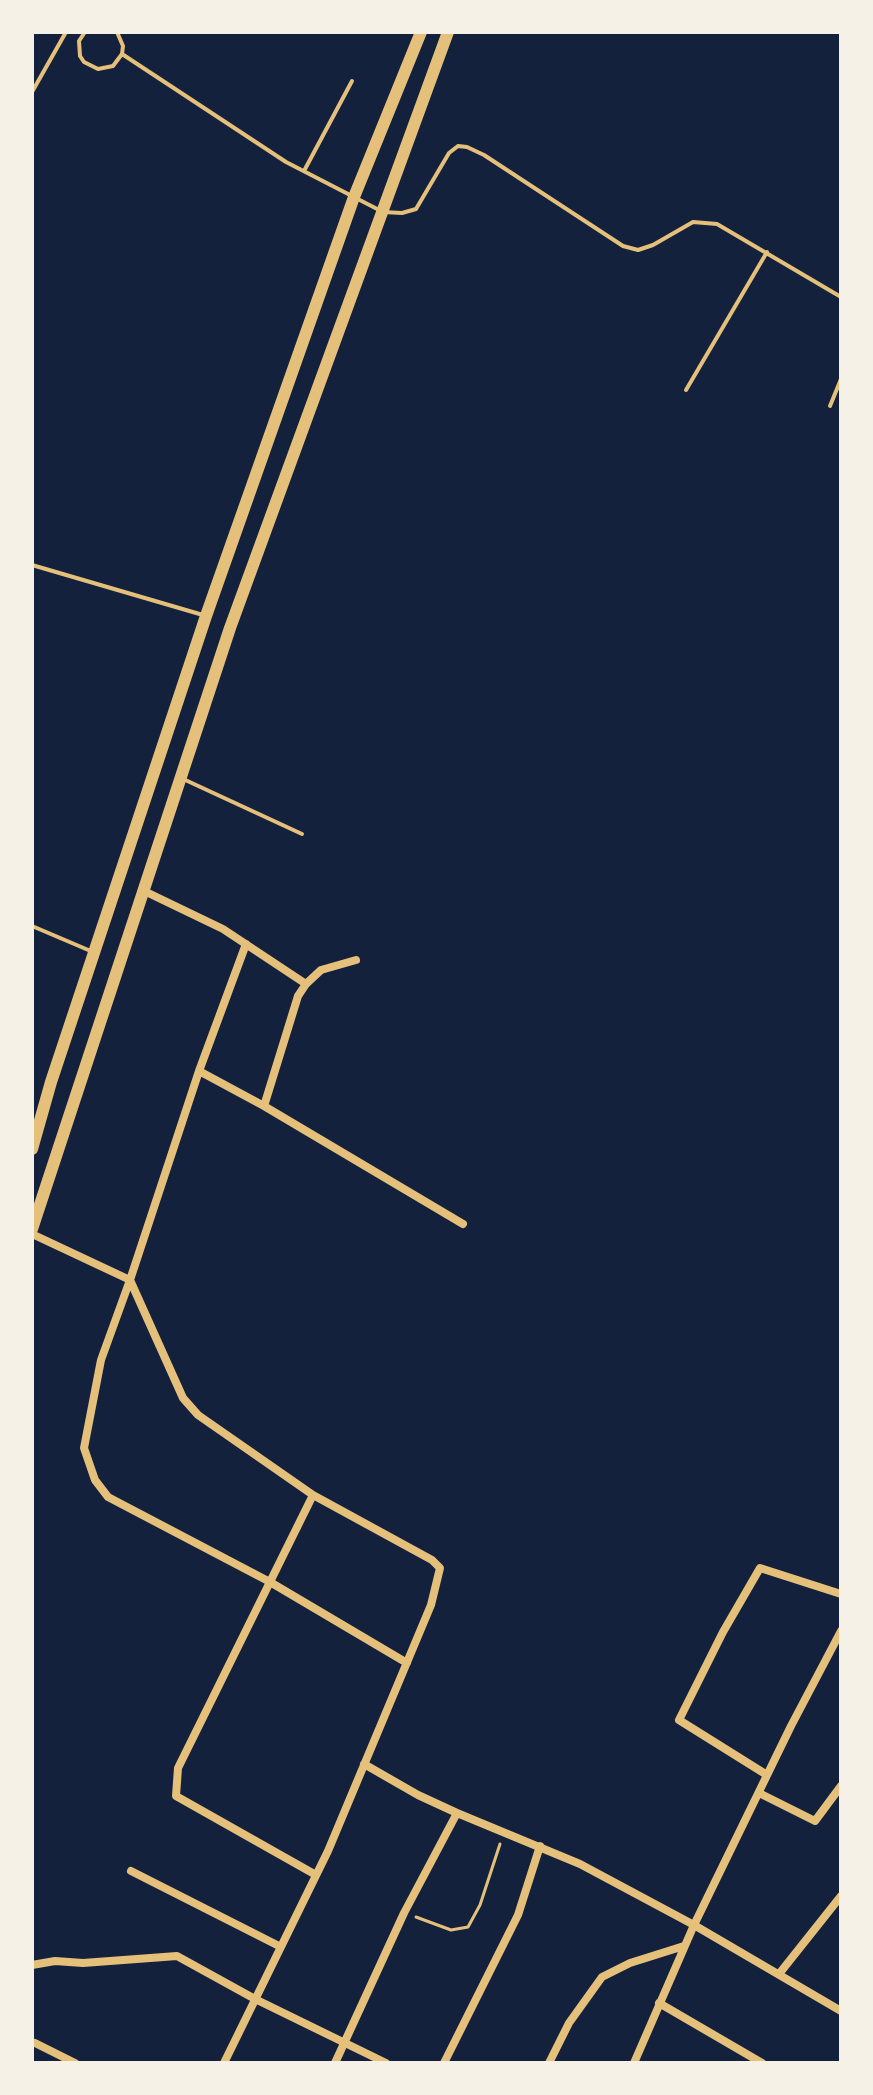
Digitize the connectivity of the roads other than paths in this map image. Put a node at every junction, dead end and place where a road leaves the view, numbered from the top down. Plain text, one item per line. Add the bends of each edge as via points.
1 (66, 32) edge
2 (117, 32) edge
3 (421, 32) edge
4 (448, 32) edge
5 (83, 33) edge
6 (122, 54) junction
7 (352, 81) dead end
8 (32, 92) edge
9 (304, 171) junction
10 (354, 197) junction
11 (383, 212) junction
12 (767, 252) junction
13 (841, 297) edge
14 (841, 379) edge
15 (686, 390) dead end
16 (830, 406) dead end
17 (32, 565) edge
18 (206, 616) junction
19 (181, 778) junction
20 (302, 834) dead end
21 (142, 890) junction
22 (32, 926) edge
23 (246, 944) junction
24 (96, 953) junction
25 (356, 960) dead end
26 (306, 984) junction
27 (199, 1071) junction
28 (264, 1106) junction
29 (32, 1149) edge
30 (463, 1224) dead end
31 (32, 1232) edge
32 (130, 1280) junction
33 (313, 1495) junction
34 (270, 1582) junction
35 (841, 1594) edge
36 (841, 1631) edge
37 (407, 1663) junction
38 (364, 1764) junction
39 (767, 1775) junction
40 (841, 1786) edge
41 (759, 1793) junction
42 (457, 1813) junction
43 (540, 1846) junction
44 (131, 1871) dead end
45 (316, 1875) junction
46 (841, 1896) edge
47 (694, 1925) junction
48 (684, 1946) junction
49 (281, 1947) junction
50 (32, 1965) edge
51 (779, 1974) junction
52 (255, 1999) junction
53 (659, 2003) junction
54 (841, 2011) edge
55 (344, 2042) junction
56 (35, 2043) dead end
57 (75, 2063) edge
58 (224, 2063) edge
59 (335, 2063) edge
60 (386, 2063) edge
61 (444, 2063) edge
62 (549, 2063) edge
63 (634, 2063) edge
64 (762, 2063) edge

1 - 8 lane
2 - 6 lane
3 - 10 main road
4 - 11 main road
5 - 6 lane via 78,48 91,67 106,69
6 - 9 lane
7 - 9 lane
9 - 10 lane
10 - 11 lane
10 - 18 main road
11 - 12 lane via 416,209 458,146 623,246 638,250 653,245 693,222 717,224
11 - 19 main road via 230,628
12 - 13 lane
12 - 15 lane
14 - 16 lane
17 - 18 lane
18 - 24 main road
19 - 20 lane
19 - 21 main road
21 - 23 street
21 - 31 main road
22 - 24 lane
23 - 26 street
23 - 27 street
24 - 29 main road
25 - 26 street via 321,970
26 - 28 street
27 - 28 street
27 - 32 street
28 - 30 street
31 - 32 street
32 - 33 street via 183,1398 198,1415
32 - 34 street via 101,1360 84,1448 95,1480 108,1497
33 - 34 street
33 - 37 street via 440,1568
34 - 37 street
34 - 45 street via 178,1768 176,1796
35 - 39 street via 760,1568 679,1720
36 - 39 street
37 - 38 street
38 - 42 street
38 - 45 street
39 - 41 street
40 - 41 street via 815,1821
41 - 47 street
42 - 43 street
42 - 55 street
43 - 47 street
43 - 61 street via 518,1915
44 - 49 street
45 - 49 street
46 - 51 street
47 - 48 street
47 - 51 street
48 - 53 street
48 - 62 street via 602,1977
49 - 52 street
50 - 52 street via 177,1956
51 - 54 street
52 - 55 street
52 - 58 street
53 - 63 street
53 - 64 street
55 - 59 street
55 - 60 street
56 - 57 street

